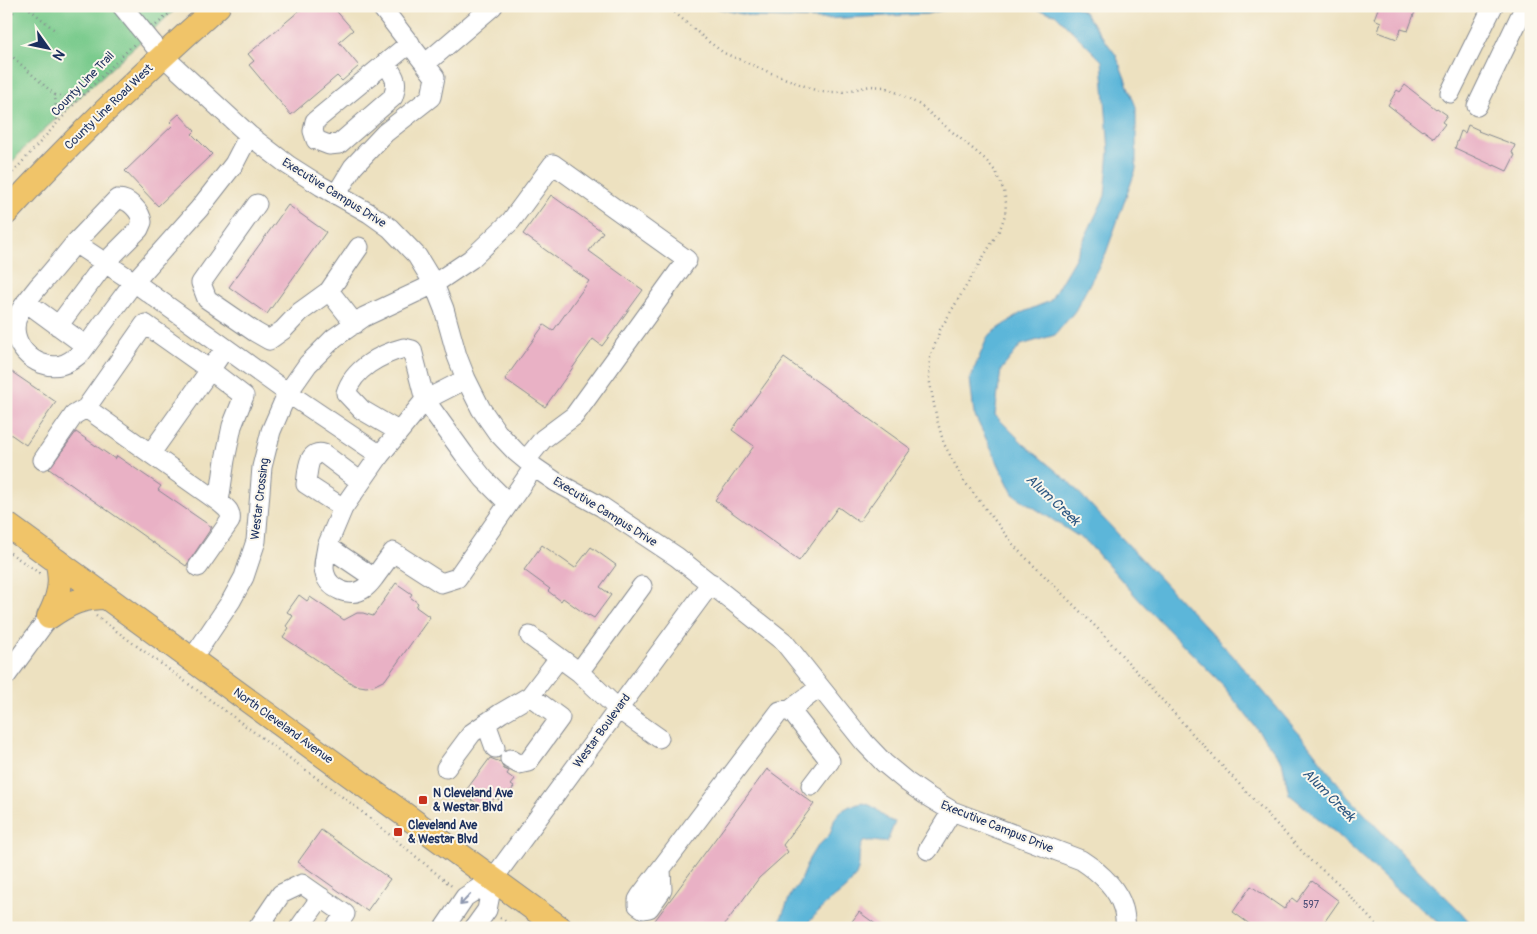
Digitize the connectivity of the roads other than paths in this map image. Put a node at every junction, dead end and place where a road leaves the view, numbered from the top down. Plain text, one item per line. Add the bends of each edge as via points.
1 (218, 6) edge
2 (493, 6) edge
3 (1493, 6) edge
4 (1525, 6) edge
5 (383, 7) edge
6 (125, 8) edge
7 (410, 43) junction
8 (162, 55) junction
9 (384, 64) junction
10 (425, 64) junction
11 (1450, 93) dead end
12 (1477, 106) dead end
13 (249, 135) junction
14 (336, 195) junction
15 (257, 204) dead end
16 (6, 213) edge
17 (75, 243) junction
18 (359, 247) dead end
19 (105, 263) junction
20 (134, 282) junction
21 (434, 284) junction
22 (329, 291) junction
23 (26, 302) junction
24 (355, 324) junction
25 (58, 326) junction
26 (86, 346) junction
27 (225, 348) junction
28 (210, 370) junction
29 (466, 379) junction
30 (288, 393) junction
31 (425, 400) junction
32 (86, 408) junction
33 (398, 430) junction
34 (151, 454) junction
35 (380, 455) junction
36 (43, 460) dead end
37 (530, 464) junction
38 (361, 482) junction
39 (220, 502) junction
40 (508, 503) junction
41 (343, 508) junction
42 (6, 524) edge
43 (327, 546) junction
44 (56, 561) junction
45 (198, 567) dead end
46 (374, 578) junction
47 (711, 583) junction
48 (642, 586) dead end
49 (68, 595) junction
50 (107, 597) junction
51 (49, 617) joint
52 (530, 636) dead end
53 (559, 658) junction
54 (192, 659) junction
55 (578, 672) junction
56 (6, 676) edge
57 (820, 687) junction
58 (530, 696) junction
59 (618, 709) junction
60 (790, 710) junction
61 (486, 724) junction
62 (659, 738) dead end
63 (446, 768) dead end
64 (811, 786) dead end
65 (952, 811) junction
66 (928, 850) dead end
67 (661, 869) dead end
68 (493, 879) junction
69 (321, 897) junction
70 (258, 928) edge
71 (299, 928) edge
72 (335, 928) edge
73 (444, 928) edge
74 (474, 928) edge
75 (560, 928) edge
76 (1126, 928) edge

1 - 8 main road, County Line Road West
2 - 10 street
3 - 11 street
4 - 12 street
5 - 7 street
6 - 8 street, Executive Campus Drive
7 - 9 street
7 - 10 street
8 - 13 street, Executive Campus Drive
8 - 16 main road, County Line Road West
9 - 9 street via 315,121 313,132 316,140 329,145 339,144 393,96 395,78
10 - 14 street via 435,77 431,97 385,133 353,167
13 - 14 street, Executive Campus Drive via 288,165
13 - 20 street via 234,164 199,209
14 - 21 street, Executive Campus Drive via 390,228 417,256
15 - 22 street via 201,283 207,299 269,340
17 - 19 street
17 - 19 street via 118,199 126,200 141,216 142,222
17 - 23 street
18 - 22 street
19 - 20 street
19 - 25 street
20 - 26 street
20 - 27 street
21 - 24 street, Westar Crossing
21 - 29 street, Executive Campus Drive
21 - 37 street, Westar Crossing via 471,259 511,221 553,164 687,260 574,416 543,439
22 - 24 street
23 - 25 street
23 - 26 street via 18,316 15,331 24,352 48,364 61,365 72,361
24 - 30 street, Westar Crossing via 334,338 314,358
25 - 26 street
27 - 28 street
27 - 30 street
28 - 32 street via 145,324
28 - 34 street
28 - 39 street via 244,396 232,426
29 - 31 street
29 - 37 street, Executive Campus Drive via 497,432
30 - 35 street
30 - 54 street, Westar Crossing via 271,431 262,466 256,541 244,577
31 - 33 street
31 - 33 street via 412,350 404,348 377,359 360,371 349,384 346,394 362,410
31 - 40 street via 484,479
32 - 34 street
32 - 36 street via 74,416
33 - 35 street
34 - 39 street
35 - 38 street
37 - 40 street
37 - 47 street, Executive Campus Drive via 602,507
38 - 41 street
38 - 41 street via 324,454 313,454 306,484
39 - 45 street via 231,515 230,521
40 - 46 street via 457,578 441,583 393,552
41 - 43 street
42 - 44 main road, North Cleveland Avenue
43 - 46 street
43 - 46 street via 324,574 336,589 354,593 363,590
44 - 49 main road
44 - 50 main road, North Cleveland Avenue
47 - 57 street, Executive Campus Drive via 784,642
47 - 59 street, Westar Boulevard
48 - 55 street
49 - 50 main road
49 - 51 main road via 56,603
50 - 54 main road, North Cleveland Avenue
51 - 56 street
52 - 53 street
53 - 55 street
53 - 58 street
54 - 68 main road, North Cleveland Avenue
55 - 59 street
57 - 60 street
57 - 65 street, Executive Campus Drive via 884,763
58 - 61 street
58 - 61 street via 560,718 528,762 520,764 502,753
59 - 62 street
59 - 68 street, Westar Boulevard
60 - 64 street via 830,761
60 - 67 street via 780,711
61 - 63 street via 472,733
65 - 66 street
65 - 76 street, Executive Campus Drive via 1081,860 1096,869 1123,907
68 -> 73 street, Westar Boulevard via 465,897
68 - 74 street, Westar Boulevard via 487,910
68 - 75 main road, North Cleveland Avenue
69 - 70 street via 302,884 281,894
69 - 71 street
69 - 72 street via 345,914

